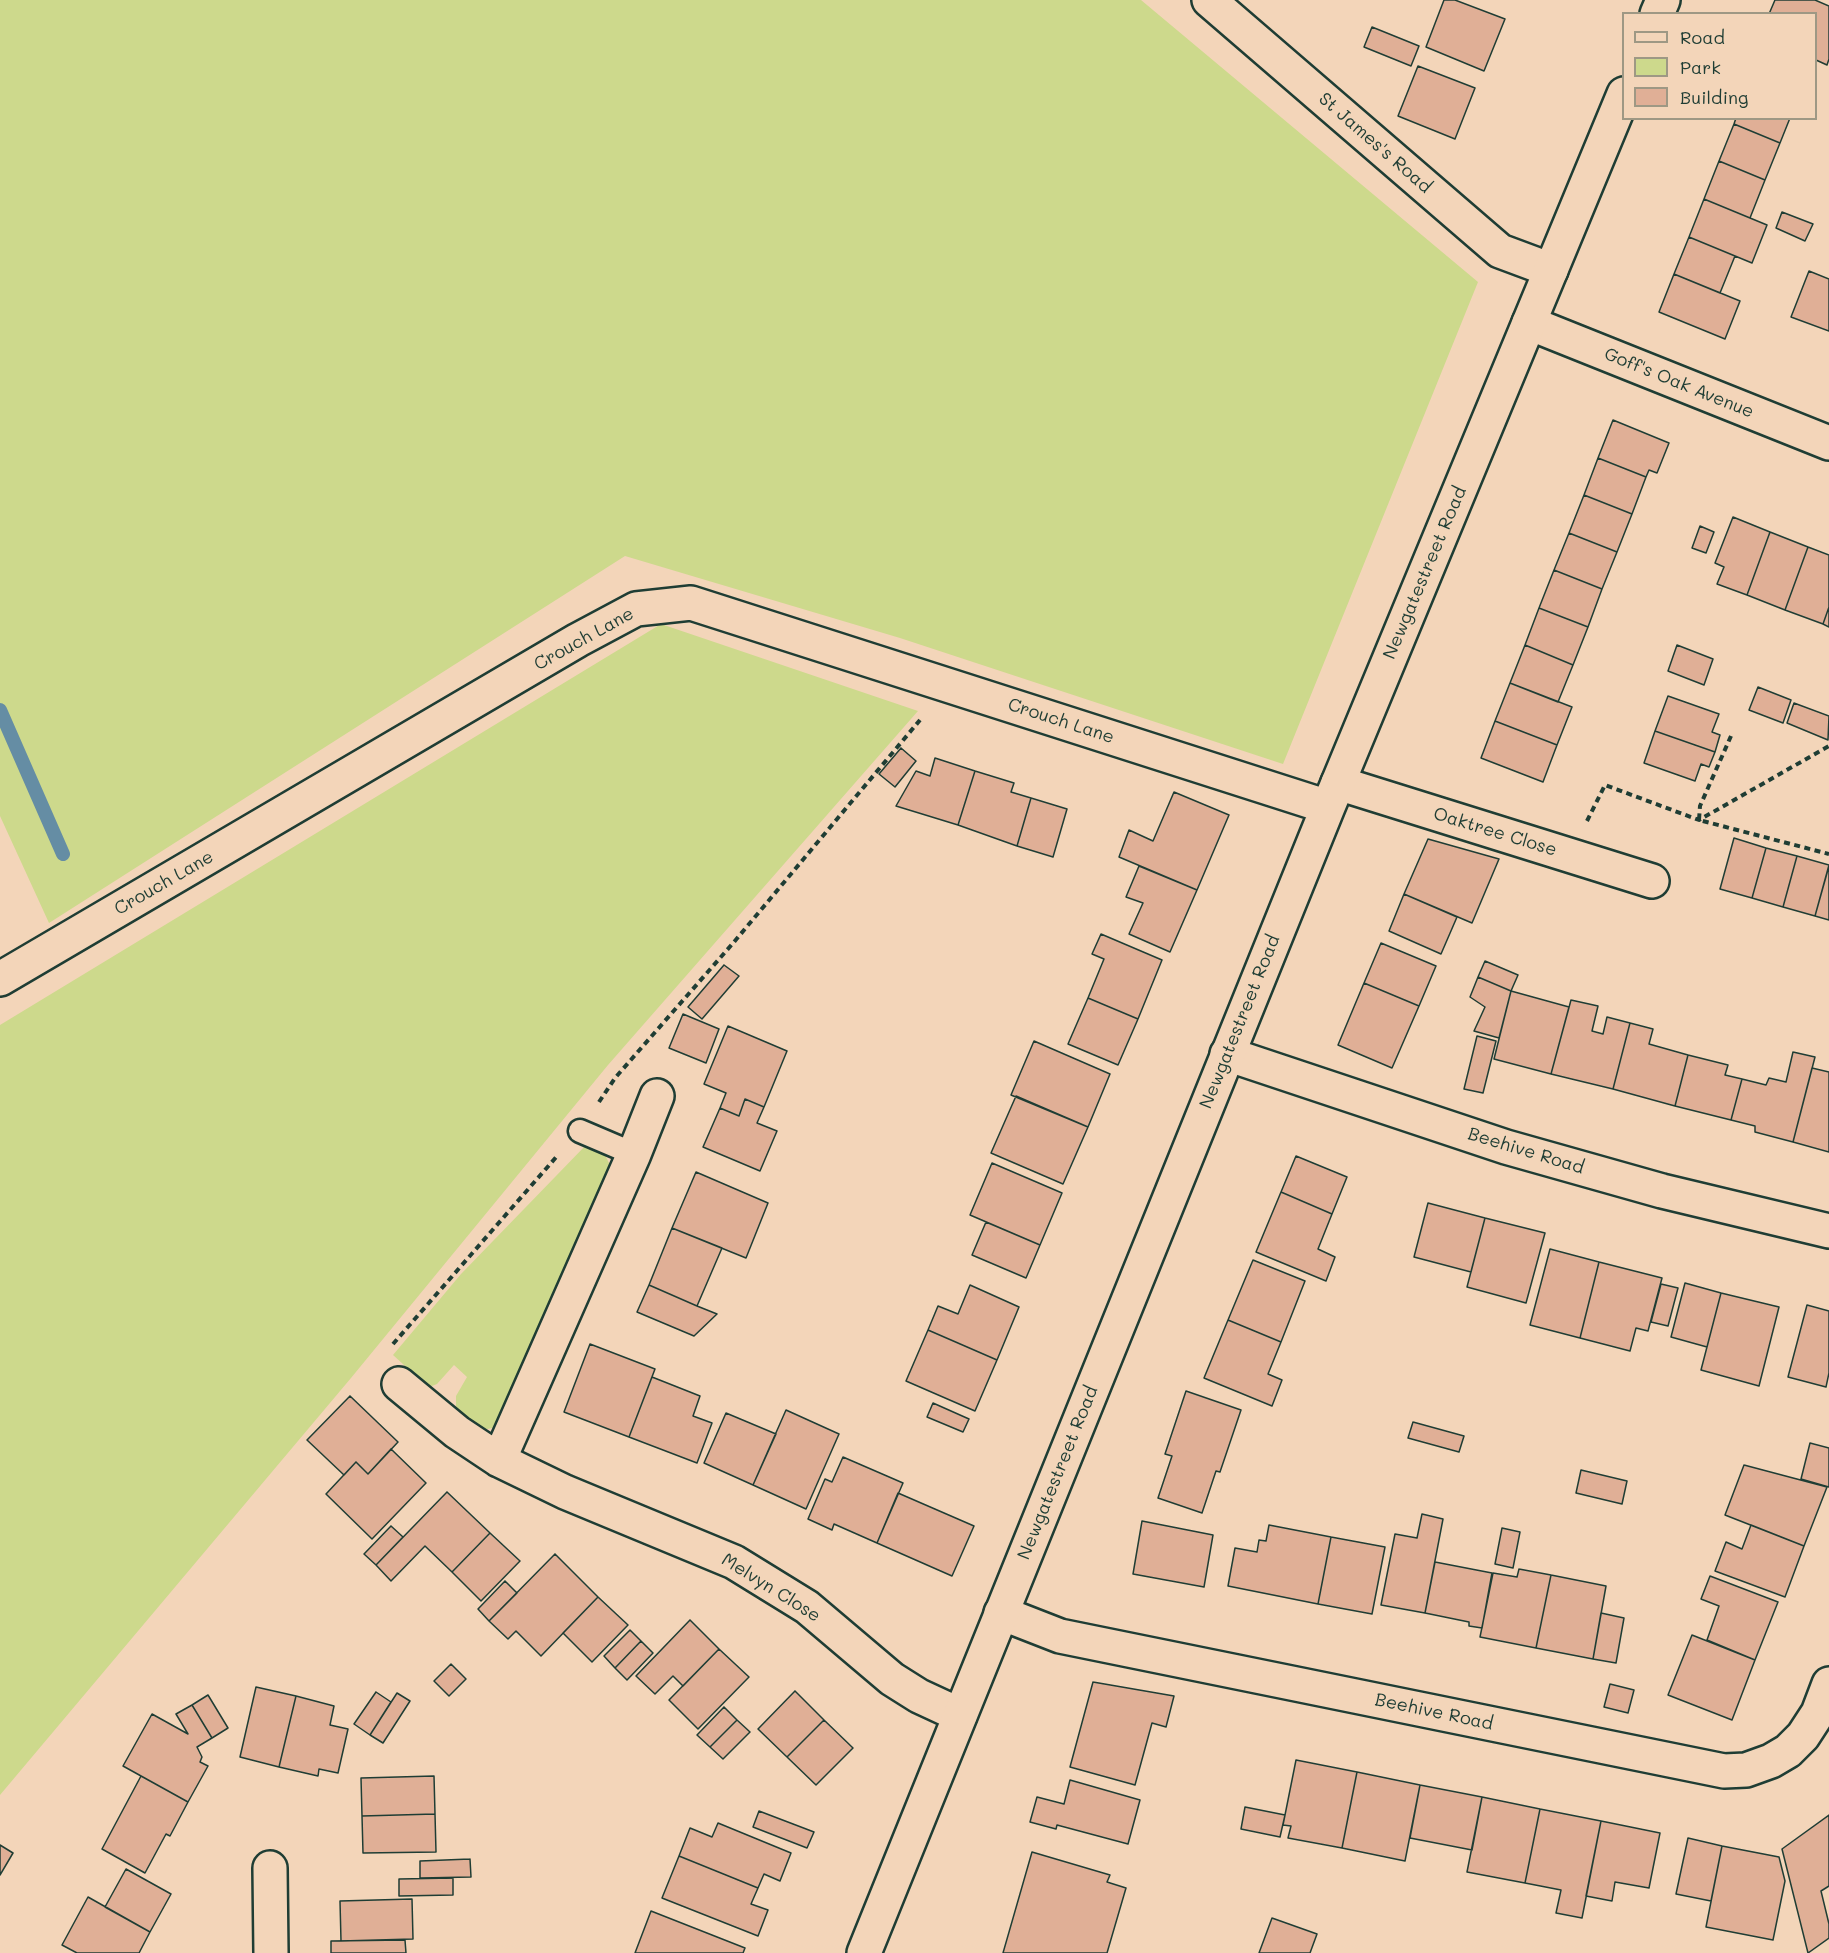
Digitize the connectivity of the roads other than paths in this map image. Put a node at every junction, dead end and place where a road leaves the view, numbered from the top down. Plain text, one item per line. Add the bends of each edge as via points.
1 (1209, 0) edge
2 (1622, 96) edge
3 (1551, 270) junction
4 (1529, 323) junction
5 (1829, 443) edge
6 (1333, 795) junction
7 (1652, 881) dead end
8 (0, 979) edge
9 (1227, 1054) junction
10 (657, 1096) dead end
11 (580, 1131) road end
12 (634, 1154) junction
13 (1829, 1231) edge
14 (399, 1384) road end
15 (499, 1460) junction
16 (1001, 1613) junction
17 (1829, 1684) edge
18 (960, 1715) junction
19 (270, 1868) dead end
20 (271, 1953) edge
21 (864, 1953) edge

1 - 3 street, St James's Road via 1500,251
2 - 3 street, Newgatestreet Road
3 - 4 street, Newgatestreet Road
4 - 5 street, Goff's Oak Avenue
4 - 6 street, Newgatestreet Road
6 - 7 street, Oaktree Close
6 - 8 street, Crouch Lane via 949,685 691,603 636,609
6 - 9 street, Newgatestreet Road
9 - 13 street, Beehive Road via 1506,1147 1662,1191
9 - 16 street, Newgatestreet Road
10 - 12 street
11 - 12 lane
12 - 15 street
14 - 15 street, Melvyn Close via 457,1432
15 - 18 street, Melvyn Close via 734,1562 807,1607 892,1679
16 - 17 street, Beehive Road via 1060,1636 1724,1771 1746,1770 1788,1751 1818,1713
16 - 18 street, Newgatestreet Road
18 - 21 street, Newgatestreet Road
19 - 20 street

